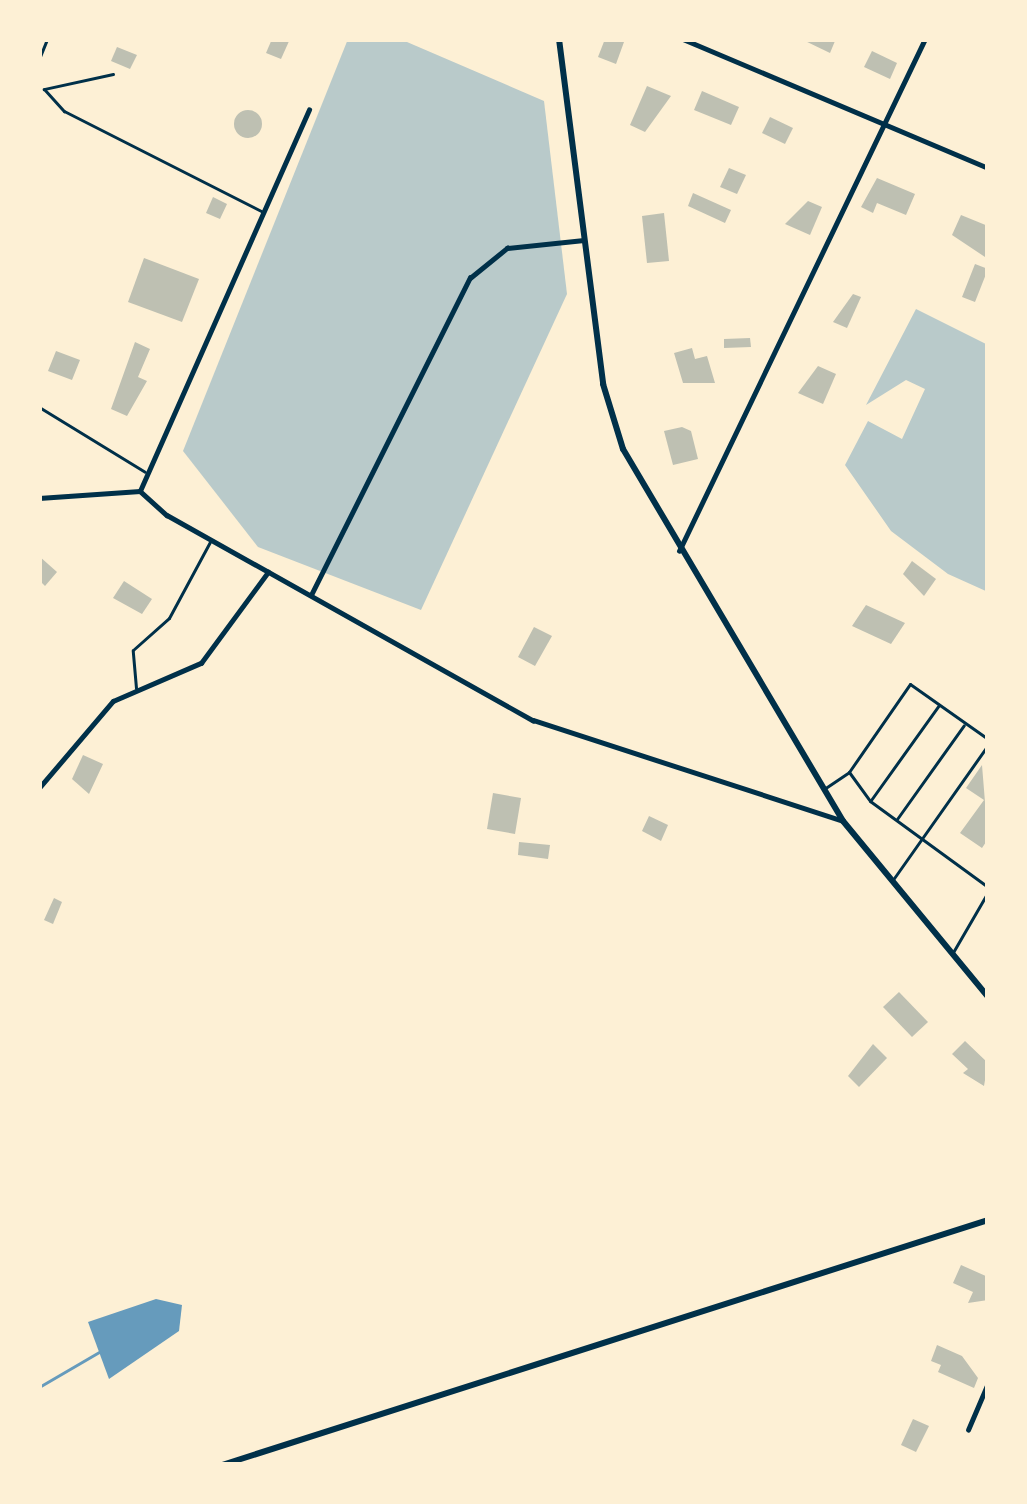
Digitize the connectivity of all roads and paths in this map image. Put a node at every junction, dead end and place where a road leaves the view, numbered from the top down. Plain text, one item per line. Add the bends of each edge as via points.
1 (47, 39) edge
2 (560, 39) edge
3 (683, 39) edge
4 (926, 39) edge
5 (39, 58) edge
6 (112, 74) dead end
7 (309, 110) dead end
8 (885, 123) junction
9 (988, 168) edge
10 (261, 211) junction
11 (584, 240) junction
12 (39, 407) edge
13 (145, 472) junction
14 (140, 491) junction
15 (39, 498) edge
16 (212, 541) junction
17 (679, 550) junction
18 (268, 572) junction
19 (310, 597) junction
20 (137, 691) junction
21 (939, 705) junction
22 (965, 723) junction
23 (988, 742) edge
24 (849, 772) junction
25 (39, 788) edge
26 (824, 789) junction
27 (870, 801) junction
28 (843, 821) junction
29 (895, 821) junction
30 (922, 840) junction
31 (891, 882) junction
32 (988, 889) edge
33 (951, 955) junction
34 (988, 997) edge
35 (988, 1220) edge
36 (988, 1383) edge
37 (968, 1430) dead end
38 (222, 1465) edge

1 - 5 lane
2 - 11 street
3 - 8 street
4 - 8 street
6 - 10 lane via 44,89 64,111
7 - 10 street
8 - 9 street
8 - 17 street
10 - 13 street
11 - 17 street via 611,418
11 - 19 street via 507,248 470,278
12 - 13 lane
13 - 14 street
14 - 15 street
14 - 16 street
16 - 18 street
16 - 20 lane via 169,618 133,650
17 - 26 street
18 - 19 street
18 - 20 street via 201,663
19 - 28 street via 533,720
20 - 25 street via 113,701
21 - 22 lane
21 - 24 lane via 910,684
21 - 27 lane
22 - 23 lane
22 - 29 lane
23 - 30 lane
24 - 26 lane
24 - 27 lane
26 - 28 street
27 - 29 lane
28 - 31 street
29 - 30 lane
30 - 31 lane
30 - 32 lane
31 - 33 street
32 - 33 lane
33 - 34 street
35 - 38 street
36 - 37 street

